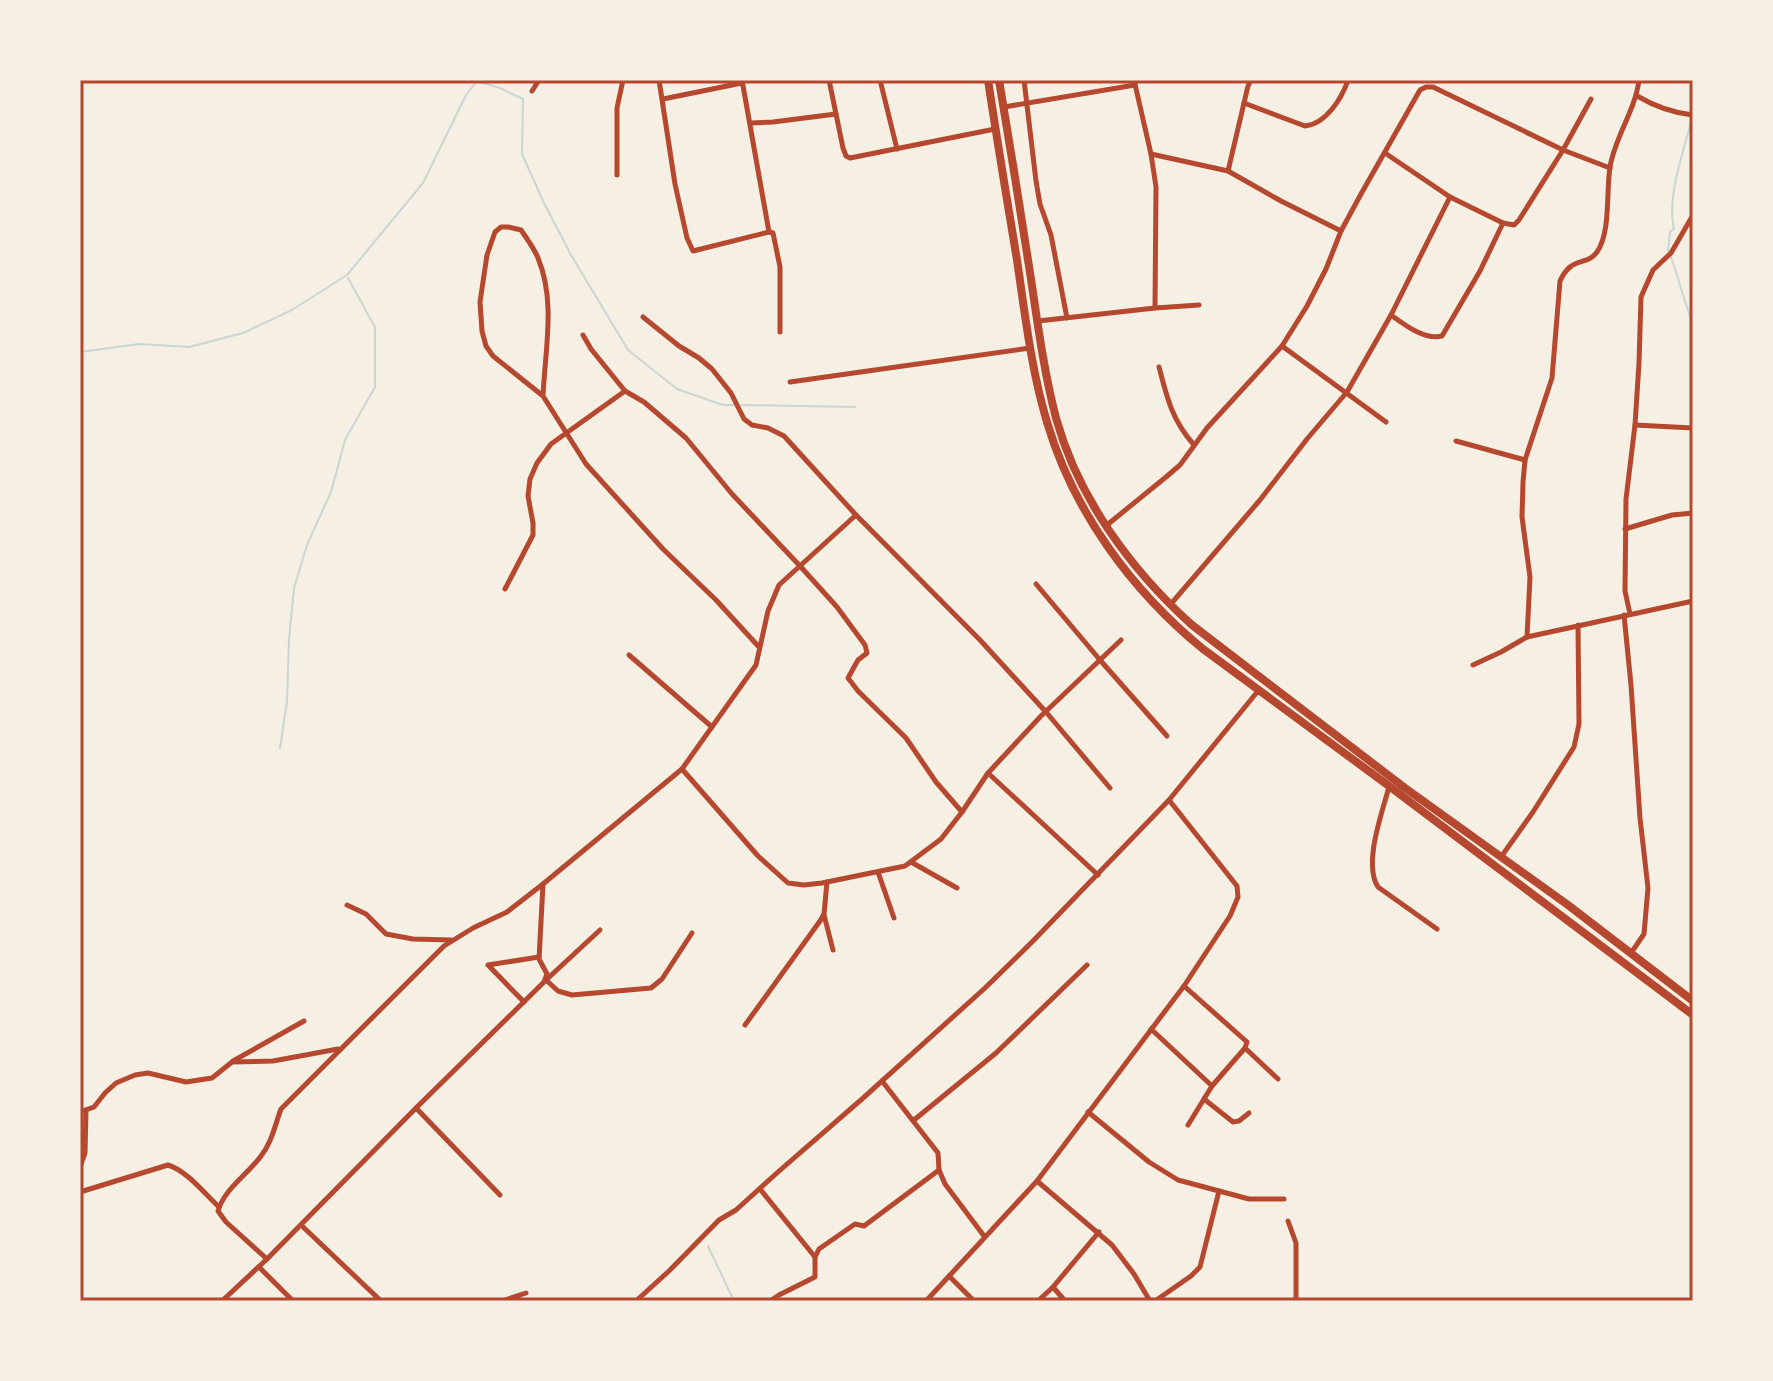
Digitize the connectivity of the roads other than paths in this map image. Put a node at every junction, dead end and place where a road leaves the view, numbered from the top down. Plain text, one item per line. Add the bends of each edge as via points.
1 (539, 80) edge
2 (623, 80) edge
3 (659, 80) edge
4 (829, 80) edge
5 (880, 80) edge
6 (988, 80) edge
7 (999, 80) edge
8 (1024, 80) edge
9 (1251, 80) edge
10 (1348, 80) edge
11 (1639, 80) edge
12 (742, 81) edge
13 (1135, 82) edge
14 (532, 91) dead end
15 (1637, 96) junction
16 (663, 99) junction
17 (1591, 99) dead end
18 (1244, 103) junction
19 (1028, 104) junction
20 (1004, 107) junction
21 (836, 114) junction
22 (1693, 115) edge
23 (750, 123) junction
24 (996, 129) junction
25 (897, 149) junction
26 (1563, 150) junction
27 (1385, 153) junction
28 (1151, 154) junction
29 (1610, 168) junction
30 (1228, 171) junction
31 (617, 175) dead end
32 (1450, 197) junction
33 (1693, 215) edge
34 (1503, 223) junction
35 (1341, 231) junction
36 (769, 232) junction
37 (1199, 305) dead end
38 (1155, 308) junction
39 (1391, 315) junction
40 (643, 317) dead end
41 (1067, 318) junction
42 (1037, 321) junction
43 (780, 332) dead end
44 (583, 335) dead end
45 (1282, 346) junction
46 (1031, 348) junction
47 (1159, 367) dead end
48 (790, 382) dead end
49 (625, 391) junction
50 (1347, 392) junction
51 (543, 396) junction
52 (1386, 422) dead end
53 (1635, 425) junction
54 (1693, 428) edge
55 (565, 433) junction
56 (1456, 441) dead end
57 (1194, 445) junction
58 (1525, 460) junction
59 (1693, 513) edge
60 (856, 515) junction
61 (1106, 526) junction
62 (1625, 529) junction
63 (800, 566) junction
64 (1036, 584) dead end
65 (505, 589) dead end
66 (1693, 601) edge
67 (1170, 605) junction
68 (1627, 615) junction
69 (1578, 625) junction
70 (1527, 637) junction
71 (1121, 640) dead end
72 (759, 647) junction
73 (629, 655) dead end
74 (1100, 660) junction
75 (1473, 665) dead end
76 (1255, 673) junction
77 (1248, 683) junction
78 (1258, 691) junction
79 (1046, 712) junction
80 (712, 727) junction
81 (1167, 736) dead end
82 (682, 769) junction
83 (988, 773) junction
84 (1389, 786) junction
85 (1110, 788) dead end
86 (1169, 800) junction
87 (962, 812) junction
88 (1501, 857) junction
89 (911, 862) junction
90 (878, 872) junction
91 (1098, 875) junction
92 (827, 882) junction
93 (543, 884) junction
94 (957, 888) dead end
95 (347, 905) dead end
96 (824, 914) junction
97 (894, 918) dead end
98 (1437, 929) dead end
99 (600, 930) dead end
100 (692, 933) dead end
101 (452, 940) junction
102 (833, 950) dead end
103 (1630, 954) junction
104 (539, 957) junction
105 (1087, 965) dead end
106 (546, 980) junction
107 (1184, 986) junction
108 (1693, 1001) edge
109 (524, 1002) junction
110 (1693, 1015) edge
111 (304, 1021) dead end
112 (745, 1025) dead end
113 (1151, 1029) junction
114 (1245, 1048) junction
115 (339, 1049) junction
116 (232, 1062) junction
117 (1278, 1079) dead end
118 (882, 1081) junction
119 (1212, 1086) junction
120 (1204, 1099) junction
121 (416, 1108) junction
122 (83, 1111) edge
123 (1088, 1112) junction
124 (1249, 1113) dead end
125 (914, 1120) junction
126 (1188, 1125) dead end
127 (80, 1167) edge
128 (939, 1170) junction
129 (1037, 1181) junction
130 (760, 1189) junction
131 (1219, 1191) junction
132 (80, 1192) edge
133 (500, 1195) dead end
134 (1284, 1199) dead end
135 (219, 1207) junction
136 (1288, 1221) dead end
137 (301, 1225) junction
138 (1099, 1232) junction
139 (984, 1236) junction
140 (815, 1257) junction
141 (267, 1259) junction
142 (259, 1267) junction
143 (949, 1276) junction
144 (1053, 1287) junction
145 (526, 1293) dead end
146 (222, 1301) edge
147 (293, 1301) edge
148 (381, 1301) edge
149 (502, 1301) edge
150 (636, 1301) edge
151 (770, 1301) edge
152 (926, 1301) edge
153 (974, 1301) edge
154 (1038, 1301) edge
155 (1065, 1301) edge
156 (1152, 1301) edge
157 (1296, 1301) edge

1 - 14 street
2 - 31 street via 617,108
3 - 16 street
4 - 21 street
5 - 25 street
6 - 24 main road
7 - 20 main road
8 - 19 street
9 - 18 street
10 - 18 street via 1342,95 1314,125
11 - 15 street
12 - 16 street
12 - 23 street
13 - 19 street
13 - 28 street
15 - 22 street via 1671,112
15 - 29 street
16 - 36 street via 675,184 693,251
17 - 26 street
18 - 30 street
19 - 20 street
19 - 41 street via 1040,204
20 - 42 main road
21 - 23 street
21 - 25 street via 846,156
23 - 36 street
24 - 25 street
24 - 46 main road
26 - 27 street via 1426,87
26 - 29 street
26 - 34 street via 1519,220
27 - 32 street
27 - 35 street
28 - 30 street
28 - 38 street via 1157,198
29 - 58 street via 1601,245 1596,254 1568,267 1560,281 1552,378
30 - 35 street
32 - 34 street
32 - 39 street
33 - 53 street via 1671,253 1653,270 1641,297
34 - 39 street via 1442,336 1432,337
35 - 45 street
36 - 43 street via 780,267
37 - 38 street
38 - 41 street
39 - 50 street
40 - 60 street via 712,369 744,419 784,436
41 - 42 street
42 - 61 main road via 1056,421
44 - 49 street
45 - 50 street
45 - 57 street
46 - 48 street
46 - 77 main road via 1056,449 1097,530 1181,631
47 - 57 street via 1170,410
49 - 55 street
49 - 63 street via 686,438
50 - 52 street
50 - 67 street
51 - 51 street via 547,291 537,256 521,230 501,227 487,255 482,331 493,356
51 - 55 street
53 - 54 street
53 - 62 street
55 - 65 street via 551,444 530,479 533,535
55 - 72 street via 642,527
56 - 58 street
57 - 61 street via 1180,465
58 - 70 street
59 - 62 street
60 - 63 street
60 - 79 street
61 - 67 main road
62 - 68 street
63 - 72 street via 774,594
63 - 87 street via 865,645 867,653 848,678 906,738
64 - 74 street
66 - 68 street
67 - 76 main road
68 - 69 street
68 - 103 street via 1648,888 1644,934
69 - 70 street
69 - 88 street via 1579,724 1574,747
70 - 75 street
71 - 74 street
72 - 80 street via 756,665
73 - 80 street
74 - 79 street
74 - 81 street
76 - 77 main road
76 - 88 main road
77 - 78 main road
78 - 84 main road
78 - 86 street
79 - 83 street
79 - 85 street
80 - 82 street
82 - 92 street via 779,877 804,885
82 - 93 street
83 - 87 street
83 - 91 street
84 - 98 street via 1374,845 1373,879
84 - 110 main road
86 - 91 street
86 - 107 street via 1237,886 1238,897
87 - 89 street via 941,839
88 - 103 main road
89 - 90 street
89 - 94 street
90 - 92 street
90 - 97 street
91 - 118 street
92 - 96 street
93 - 101 street via 507,912
93 - 104 street
95 - 101 street via 366,914 386,934
96 - 102 street
96 - 112 street
99 - 106 street
100 - 106 street via 651,988 572,995
101 - 115 street
103 - 108 main road
104 - 106 street
104 - 109 street via 488,965
105 - 125 street via 996,1053
106 - 109 street
107 - 113 street
107 - 114 street via 1246,1040
109 - 121 street
111 - 116 street
113 - 119 street
113 - 123 street
114 - 117 street
114 - 119 street
115 - 116 street
115 - 135 street via 281,1109 262,1156
116 - 122 street via 212,1078 186,1082 135,1075 116,1083 94,1107
118 - 125 street
118 - 130 street
119 - 120 street
120 - 124 street via 1233,1122
120 - 126 street
121 - 133 street
121 - 137 street
122 - 127 street via 85,1153
123 - 129 street
123 - 131 street via 1178,1180
125 - 128 street via 938,1153
128 - 139 street
128 - 140 street via 864,1226 855,1224 819,1249
129 - 138 street
129 - 139 street
130 - 140 street
130 - 150 street via 719,1220
131 - 134 street via 1249,1199
131 - 156 street via 1200,1267
132 - 135 street via 168,1165
135 - 141 street via 226,1222
136 - 157 street via 1296,1243
137 - 141 street
137 - 148 street
138 - 144 street
138 - 156 street
139 - 143 street
140 - 151 street via 815,1277
141 - 142 street
142 - 146 street
142 - 147 street
143 - 152 street
143 - 153 street
144 - 154 street
144 - 155 street
145 - 149 street

